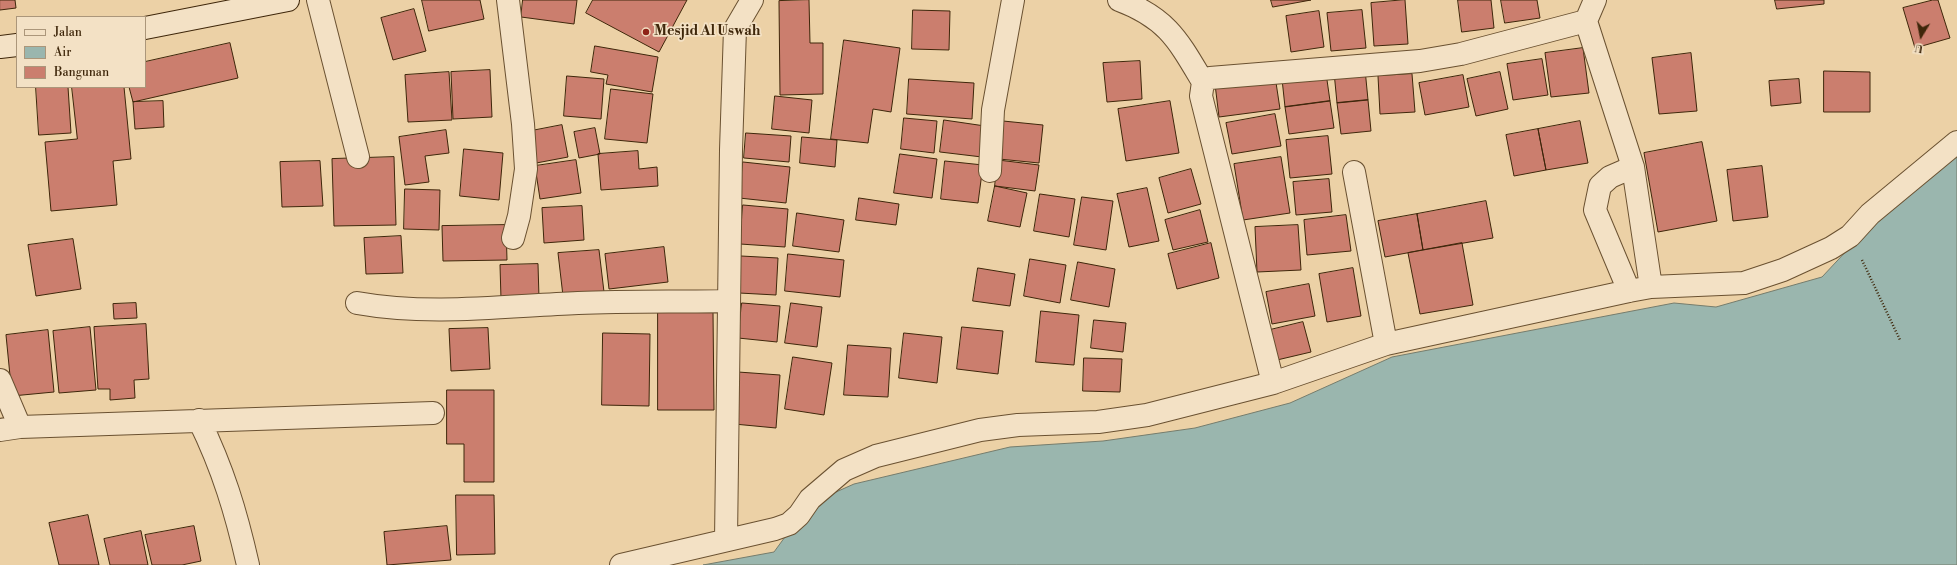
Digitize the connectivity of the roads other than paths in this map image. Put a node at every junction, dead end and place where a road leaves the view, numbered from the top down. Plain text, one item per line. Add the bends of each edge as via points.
1 (288, 0) edge
2 (318, 0) edge
3 (508, 0) edge
4 (752, 0) edge
5 (1013, 0) edge
6 (1119, 0) edge
7 (1595, 0) edge
8 (1586, 21) junction
9 (146, 28) edge
10 (16, 45) edge
11 (0, 47) edge
12 (1203, 82) junction
13 (1957, 142) edge
14 (358, 157) dead end
15 (1634, 167) junction
16 (990, 171) dead end
17 (1354, 172) dead end
18 (513, 238) dead end
19 (1651, 287) junction
20 (1629, 291) junction
21 (729, 301) junction
22 (357, 303) dead end
23 (1386, 344) junction
24 (0, 380) edge
25 (1273, 383) junction
26 (433, 413) dead end
27 (199, 420) junction
28 (10, 428) edge
29 (726, 540) junction
30 (248, 565) edge
31 (621, 565) edge

1 - 9 street
2 - 14 street
3 - 18 street via 526,169
4 - 21 street via 735,28
5 - 16 street via 993,110
6 - 12 street via 1141,8 1168,28 1184,49
7 - 8 street
8 - 12 street via 1461,54 1420,61 1210,78
8 - 15 street
10 - 11 street
12 - 25 street via 1201,96
13 - 19 street via 1870,214 1850,236 1831,248 1783,270 1744,283
15 - 19 street
15 - 20 street via 1610,178 1600,186 1595,210
17 - 23 street
19 - 20 street
20 - 23 street
21 - 22 street via 444,309 383,308
21 - 29 street
23 - 25 street
24 - 28 street
25 - 29 street via 1147,415 1098,422 1018,425 980,430 876,456 844,470 828,482 789,524
26 - 27 street
27 - 28 street
27 - 30 street via 217,457 230,495
29 - 31 street

